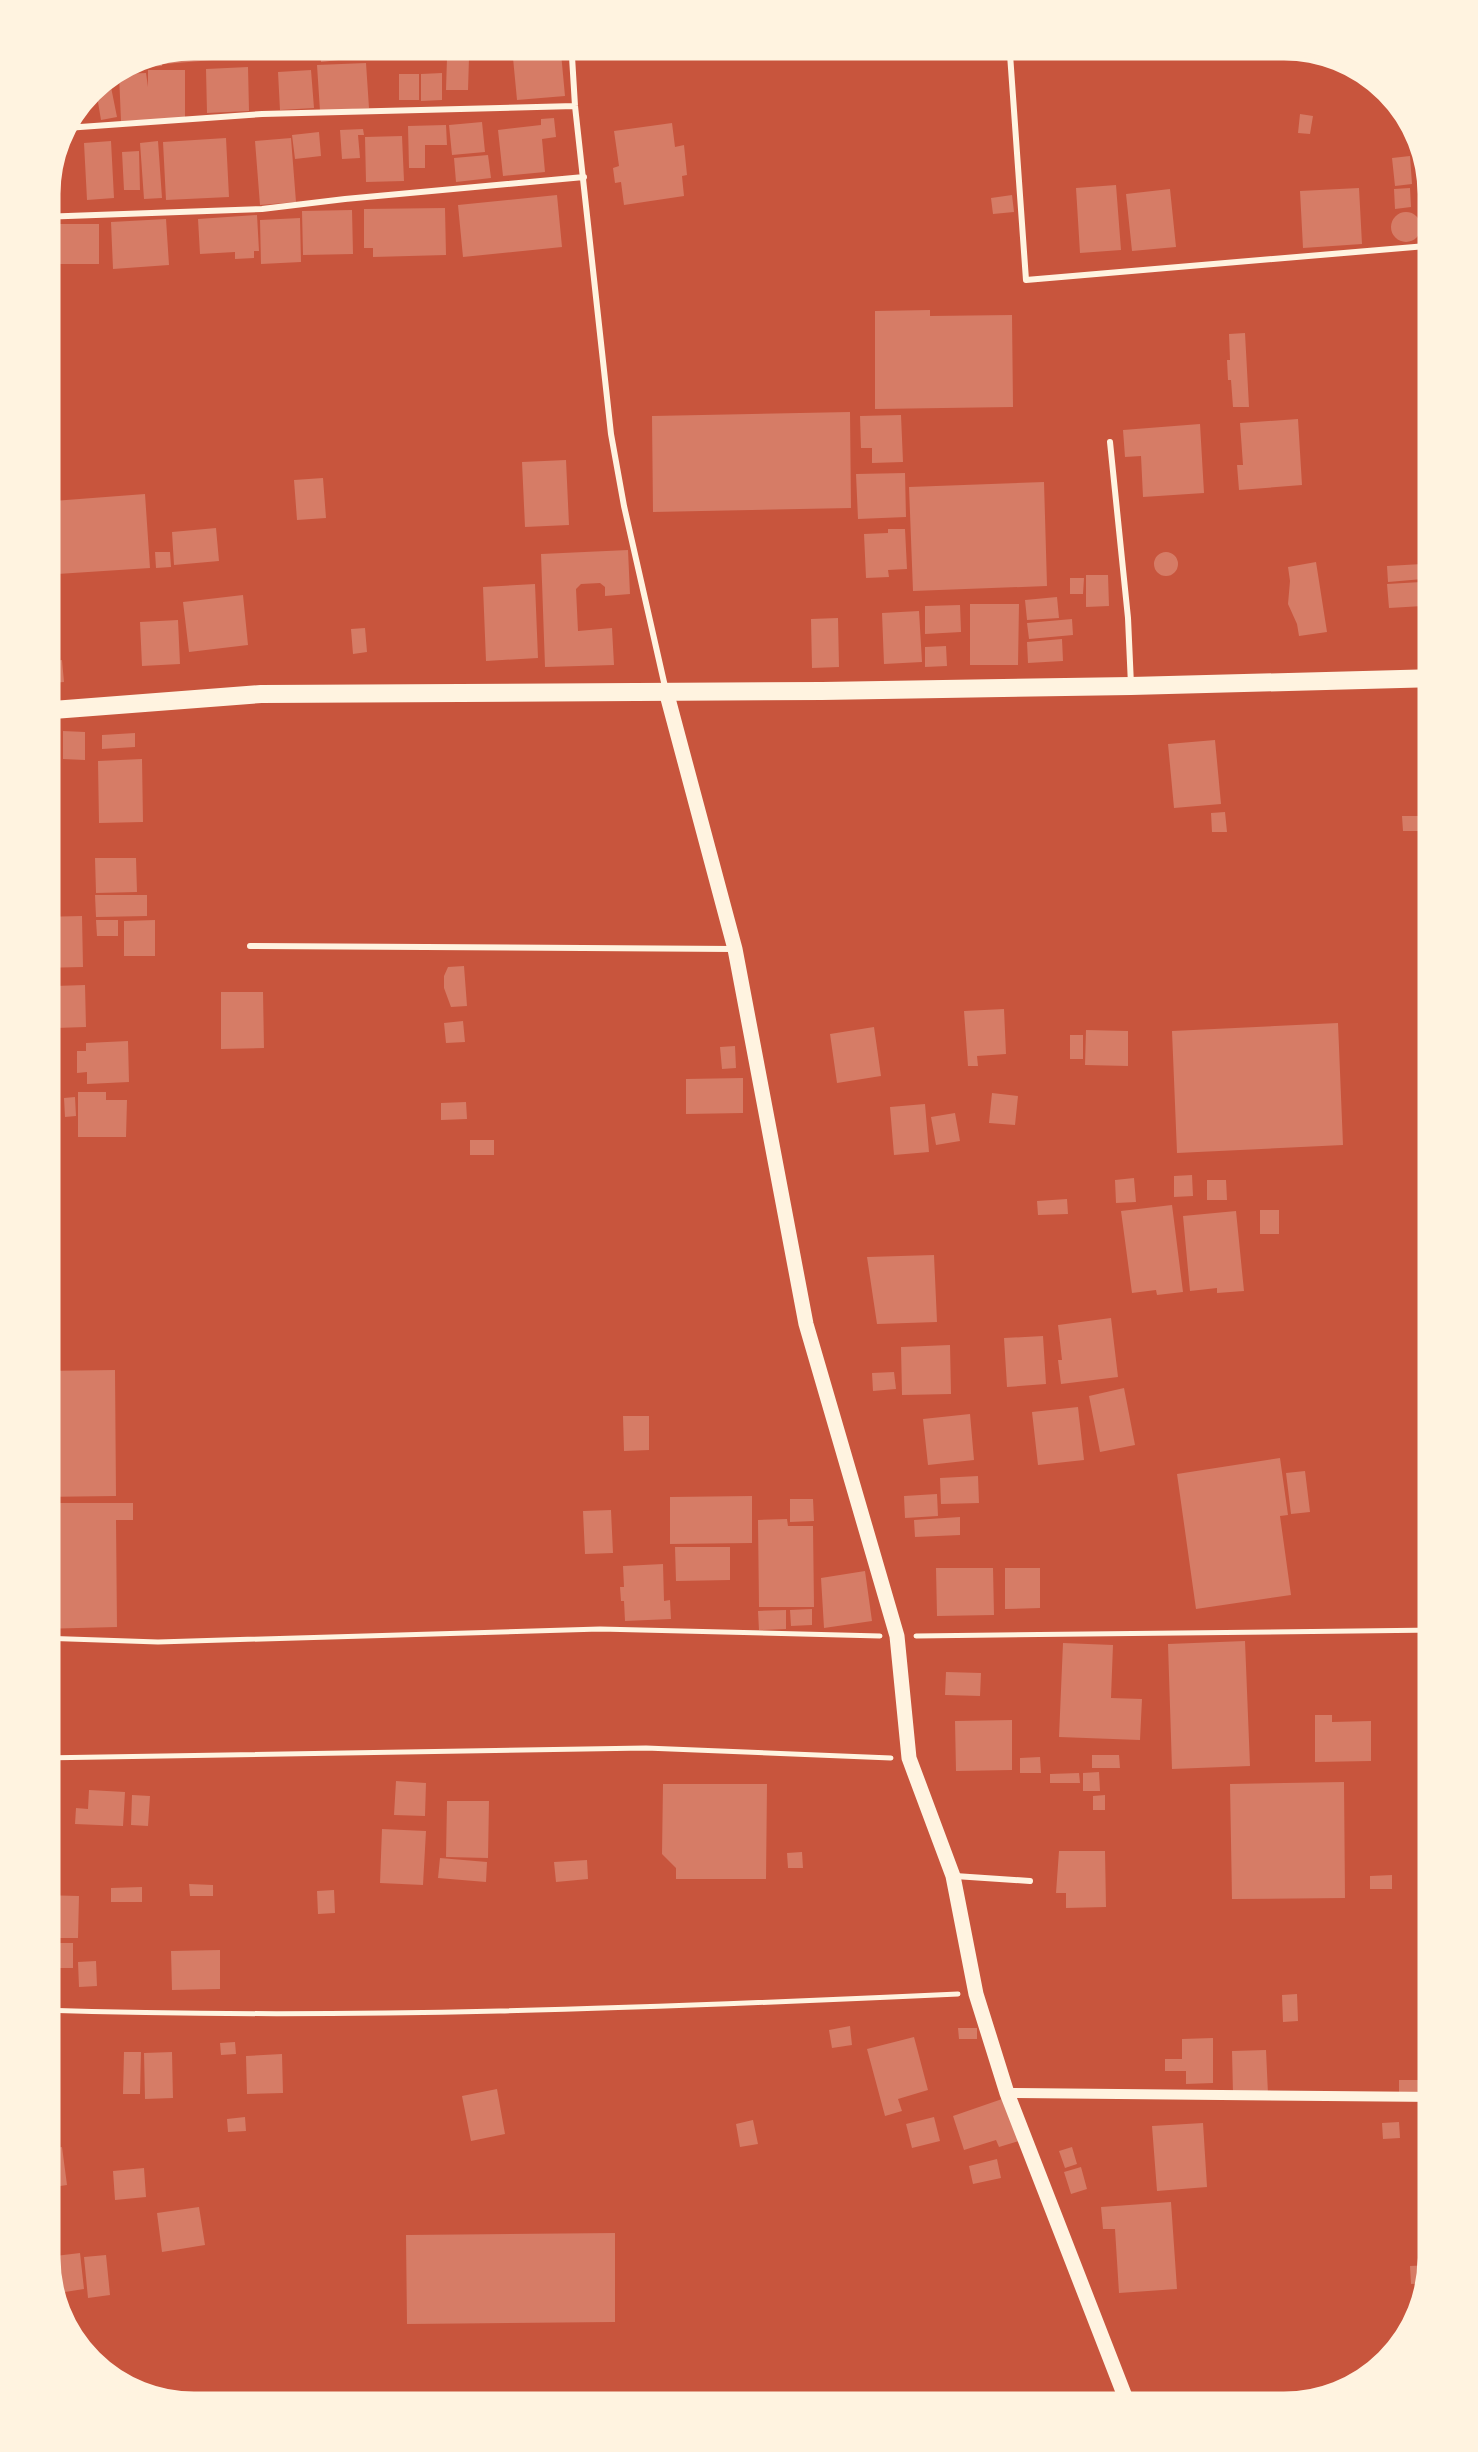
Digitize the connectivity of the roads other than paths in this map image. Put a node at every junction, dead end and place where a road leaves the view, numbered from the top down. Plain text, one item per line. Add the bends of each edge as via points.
1 (572, 58) edge
2 (1010, 58) edge
3 (575, 106) junction
4 (75, 127) edge
5 (584, 177) junction
6 (58, 215) edge
7 (1420, 247) edge
8 (1110, 442) dead end
9 (1420, 678) edge
10 (1131, 686) junction
11 (666, 691) junction
12 (58, 710) edge
13 (250, 946) dead end
14 (736, 949) junction
15 (953, 1876) junction
16 (1030, 1881) dead end
17 (1008, 2093) junction
18 (1420, 2097) edge
19 (1124, 2394) edge

1 - 3 lane
2 - 7 lane via 1026,280
3 - 4 lane via 262,114
3 - 5 lane
5 - 6 lane via 262,209
5 - 11 lane via 611,434
8 - 10 lane
9 - 10 main road
10 - 11 main road
11 - 12 main road via 261,694
11 - 14 street
13 - 14 lane
14 - 15 street via 806,1324 897,1636 909,1758
15 - 16 lane
15 - 17 street via 976,1994
17 - 18 street
17 - 19 street

